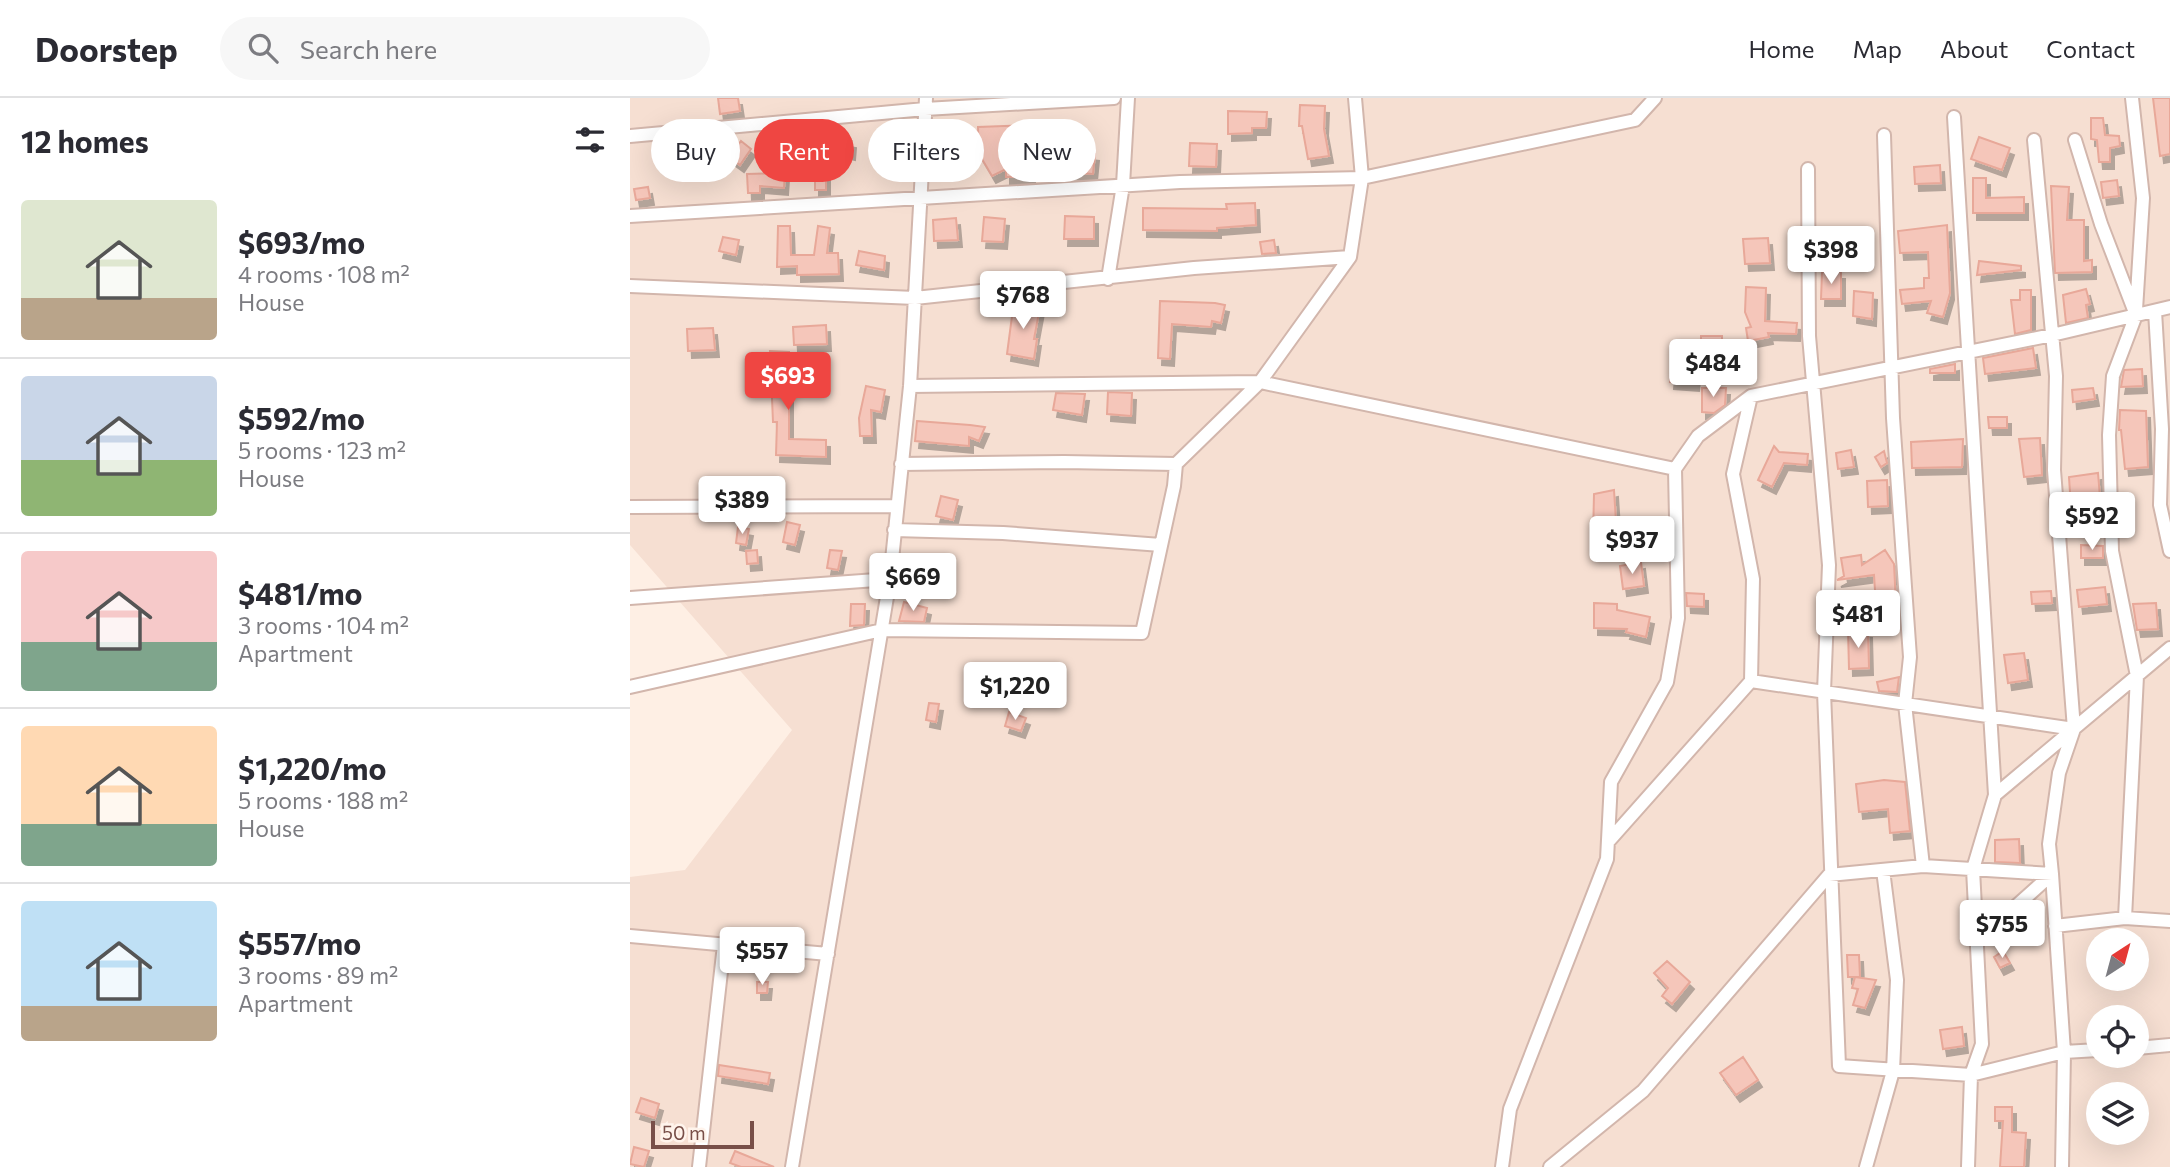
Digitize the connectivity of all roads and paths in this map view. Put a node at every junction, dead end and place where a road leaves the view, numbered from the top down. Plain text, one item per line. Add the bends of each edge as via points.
1 (1114, 98) edge
2 (1128, 98) edge
3 (1355, 98) edge
4 (1655, 98) edge
5 (2133, 98) edge
6 (926, 103) edge
7 (1954, 117) dead end
8 (1884, 135) dead end
9 (630, 136) edge
10 (2034, 140) dead end
11 (2075, 140) dead end
12 (1808, 169) dead end
13 (1362, 178) junction
14 (1123, 186) junction
15 (922, 200) junction
16 (630, 215) edge
17 (1350, 257) junction
18 (1108, 279) junction
19 (630, 286) edge
20 (915, 298) junction
21 (2170, 307) edge
22 (2155, 311) junction
23 (2136, 315) junction
24 (2052, 335) junction
25 (1968, 352) junction
26 (1892, 367) junction
27 (1260, 382) junction
28 (1814, 383) junction
29 (909, 386) junction
30 (1751, 396) junction
31 (901, 464) junction
32 (1176, 464) junction
33 (1675, 469) junction
34 (896, 506) junction
35 (630, 507) edge
36 (894, 530) junction
37 (1161, 545) junction
38 (2170, 551) edge
39 (890, 579) junction
40 (630, 598) edge
41 (882, 630) junction
42 (2170, 648) edge
43 (2137, 676) junction
44 (1751, 681) junction
45 (630, 687) edge
46 (1824, 692) junction
47 (1905, 704) junction
48 (1990, 717) junction
49 (2074, 729) junction
50 (1995, 795) junction
51 (1608, 842) junction
52 (1923, 866) junction
53 (1973, 869) junction
54 (1883, 870) junction
55 (2052, 874) junction
56 (1829, 876) junction
57 (2125, 918) junction
58 (2170, 921) edge
59 (2055, 926) junction
60 (630, 936) edge
61 (1976, 942) junction
62 (724, 945) junction
63 (828, 954) junction
64 (2170, 1045) edge
65 (2149, 1047) edge
66 (2086, 1051) edge
67 (2063, 1052) junction
68 (1893, 1072) junction
69 (1971, 1075) junction
70 (699, 1167) edge
71 (792, 1167) edge
72 (1502, 1167) edge
73 (1550, 1167) edge
74 (1866, 1167) edge
75 (1968, 1167) edge
76 (2062, 1167) edge

1 - 6 street
2 - 14 street
3 - 13 street
4 - 13 street via 1635,120
5 - 23 street via 2143,198
6 - 9 street
6 - 15 street
7 - 25 street
8 - 26 street
10 - 24 street
11 - 23 street
12 - 28 street via 1809,336
13 - 14 street
13 - 17 street
14 - 15 street
14 - 18 street
15 - 16 street
15 - 20 street
17 - 18 street
17 - 27 street
18 - 20 street
19 - 20 street
20 - 29 street
21 - 22 street
22 - 23 street
22 - 38 street via 2162,429 2160,505
23 - 24 street
23 - 43 street via 2113,376 2109,435 2112,551
24 - 25 street
24 - 49 street via 2054,470
25 - 26 street
25 - 48 street
26 - 28 street
26 - 47 street via 1910,657
27 - 29 street
27 - 32 street
27 - 33 street
28 - 30 street
28 - 46 street via 1829,565
29 - 31 street
30 - 33 street via 1698,436
30 - 44 street via 1733,474 1753,579
31 - 32 street
31 - 34 street
32 - 37 street
33 - 51 street via 1678,618 1667,681 1611,782
34 - 35 street
34 - 36 street
36 - 37 street
36 - 39 street
37 - 41 street via 1142,633
39 - 40 street
39 - 41 street
41 - 45 street
41 - 63 street
42 - 43 street
43 - 49 street
43 - 57 street
44 - 46 street
44 - 51 street
46 - 47 street
46 - 56 street
47 - 48 street
47 - 52 street
48 - 49 street
48 - 50 street
49 - 50 street
49 - 55 street via 2059,773 2049,844
50 - 53 street
51 - 72 street via 1607,859 1510,1109
52 - 53 street
52 - 54 street
53 - 55 street
53 - 61 street
54 - 56 street
54 - 68 street via 1897,980
55 - 59 street
55 - 61 street
56 - 68 street via 1839,1066
56 - 73 street via 1643,1091
57 - 58 street
57 - 59 street
59 - 67 street
60 - 62 street
61 - 69 street via 1982,1044
62 - 63 street
62 - 70 street
63 - 71 street
64 - 65 street
66 - 67 street
67 - 69 street
67 - 76 street
68 - 69 street
68 - 74 street
69 - 75 street

